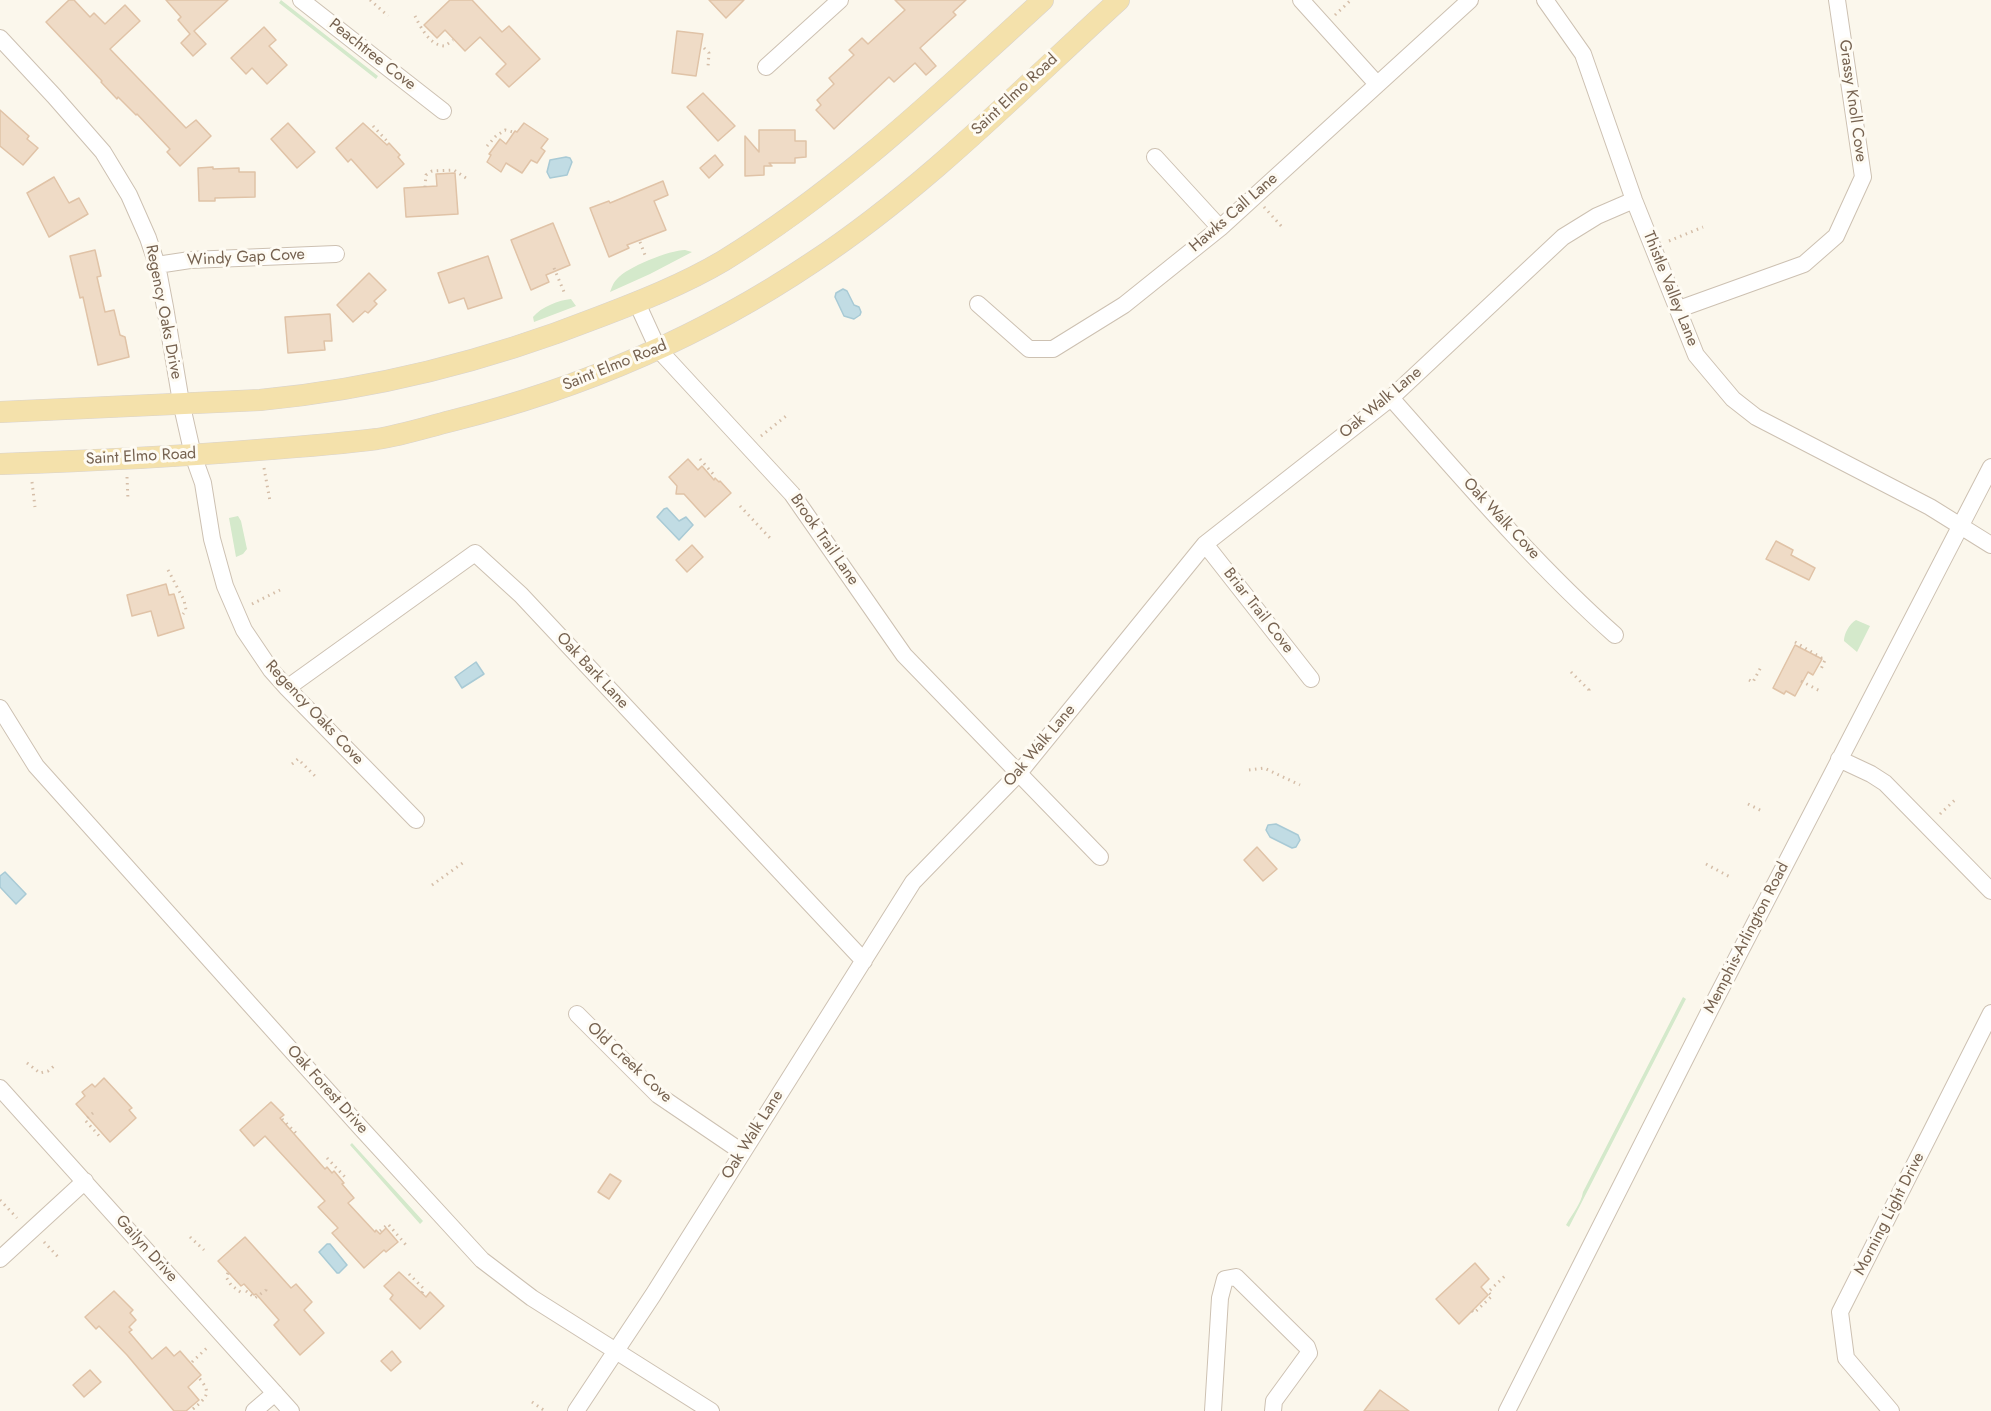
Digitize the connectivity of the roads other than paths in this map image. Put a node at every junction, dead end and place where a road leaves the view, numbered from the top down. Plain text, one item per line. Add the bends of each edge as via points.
1 (301, 0) edge
2 (840, 0) edge
3 (1043, 0) edge
4 (1119, 0) edge
5 (1301, 0) edge
6 (1470, 0) edge
7 (1545, 0) edge
8 (1837, 0) edge
9 (0, 38) edge
10 (766, 67) dead end
11 (1377, 84) junction
12 (443, 111) dead end
13 (1155, 157) dead end
14 (1634, 200) junction
15 (1220, 228) junction
16 (336, 254) dead end
17 (157, 265) junction
18 (637, 303) junction
19 (978, 304) dead end
20 (1678, 309) junction
21 (658, 349) junction
22 (1391, 398) junction
23 (181, 402) junction
24 (0, 412) edge
25 (193, 455) junction
26 (0, 464) edge
27 (1991, 467) edge
28 (1960, 526) junction
29 (1205, 544) junction
30 (1991, 545) edge
31 (1615, 635) dead end
32 (1311, 678) dead end
33 (287, 688) junction
34 (0, 708) edge
35 (1839, 759) junction
36 (1019, 773) junction
37 (416, 820) dead end
38 (1100, 857) dead end
39 (1991, 891) edge
40 (864, 961) junction
41 (1991, 1013) edge
42 (578, 1014) dead end
43 (0, 1088) edge
44 (742, 1152) junction
45 (85, 1181) junction
46 (0, 1259) edge
47 (617, 1350) junction
48 (275, 1393) junction
49 (254, 1411) edge
50 (291, 1411) edge
51 (576, 1411) edge
52 (711, 1411) edge
53 (1213, 1411) edge
54 (1273, 1411) edge
55 (1507, 1411) edge
56 (1891, 1411) edge

1 - 12 street, Peachtree Cove
2 - 10 street
3 - 18 main road via 905,126 830,187 722,261
4 - 21 main road, Saint Elmo Road via 898,200 769,290
5 - 11 street
6 - 11 street, Hawks Call Lane
7 - 14 street, Thistle Valley Lane via 1583,54
8 - 20 street, Grassy Knoll Cove via 1863,177 1836,236 1804,264
9 - 17 street, Regency Oaks Drive via 113,167 129,195
11 - 15 street, Hawks Call Lane
13 - 15 street
14 - 20 street, Thistle Valley Lane
14 - 22 street, Oak Walk Lane via 1563,237
15 - 19 street, Hawks Call Lane via 1124,305 1053,349 1029,349
16 - 17 street, Windy Gap Cove
17 - 23 street, Regency Oaks Drive
18 - 21 street, Brook Trail Lane
18 - 23 main road via 534,342 354,388 260,400
20 - 28 street, Thistle Valley Lane via 1696,355 1733,399 1756,417
21 - 25 main road, Saint Elmo Road via 540,395 381,438
21 - 36 street, Brook Trail Lane via 792,494 904,655
22 - 29 street, Oak Walk Lane
22 - 31 street, Oak Walk Cove via 1572,596
23 - 24 main road
23 - 25 street, Regency Oaks Drive
25 - 26 main road, Saint Elmo Road
25 - 33 street, Regency Oaks Cove via 203,483 225,586 244,630
27 - 28 street, Memphis-Arlington Road
28 - 30 street, Thistle Valley Lane
28 - 35 street, Memphis-Arlington Road
29 - 32 street, Briar Trail Cove
29 - 36 street, Oak Walk Lane
33 - 37 street, Regency Oaks Cove
33 - 40 street, Oak Bark Lane via 475,553 521,595
34 - 47 street, Oak Forest Drive via 36,766 482,1260 532,1298
35 - 39 street via 1885,783
35 - 55 street, Memphis-Arlington Road
36 - 38 street, Brook Trail Lane
36 - 40 street, Oak Walk Lane via 913,882
40 - 44 street, Oak Walk Lane
41 - 56 street, Morning Light Drive via 1840,1312 1846,1358
42 - 44 street, Old Creek Cove via 658,1095
43 - 45 street, Gailyn Drive
44 - 47 street, Oak Walk Lane
45 - 46 street
45 - 48 street, Gailyn Drive
47 - 51 street, Oak Walk Lane
47 - 52 street, Oak Forest Drive
48 - 49 street
48 - 50 street, Gailyn Drive
53 - 54 street via 1220,1298 1225,1279 1236,1277 1309,1353 1274,1401

